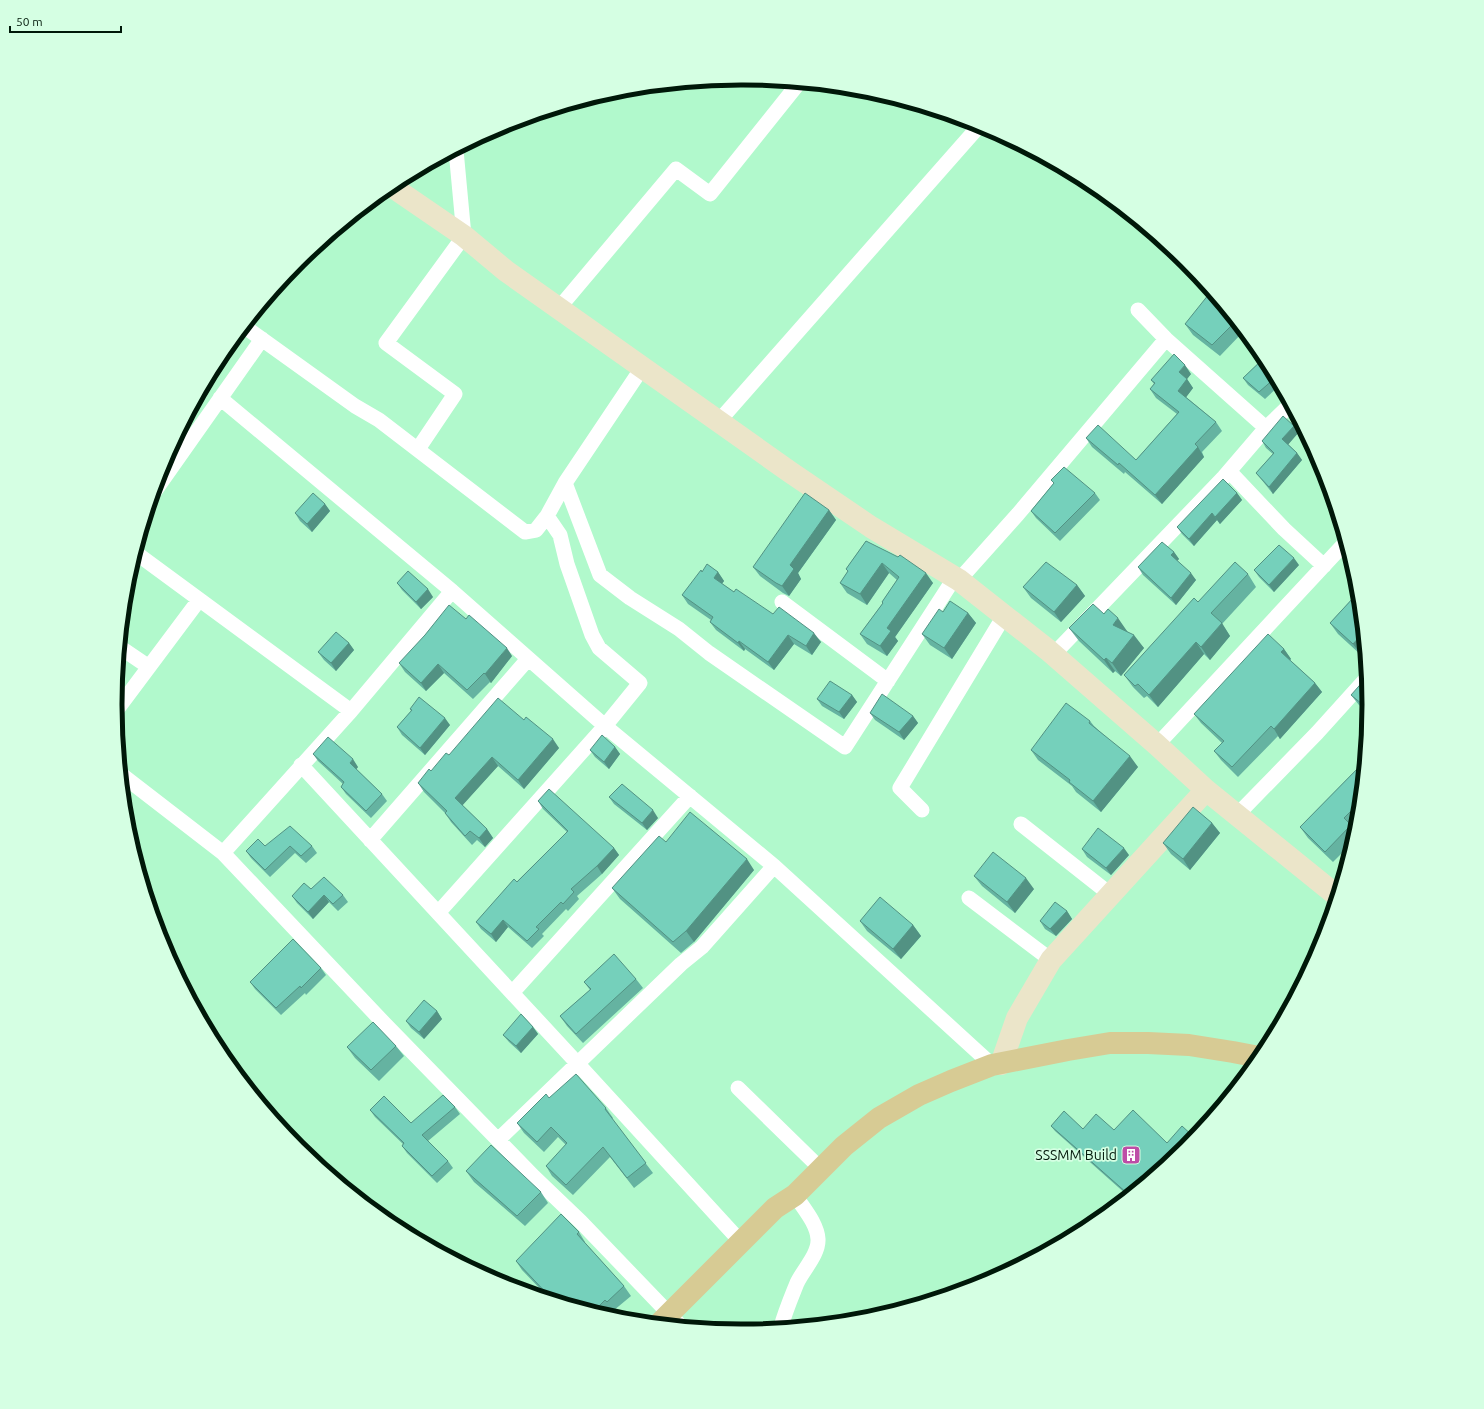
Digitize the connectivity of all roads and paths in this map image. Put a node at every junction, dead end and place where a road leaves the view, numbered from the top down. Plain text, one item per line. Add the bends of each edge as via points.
1 (795, 87) edge
2 (975, 131) edge
3 (456, 155) edge
4 (397, 190) edge
5 (464, 236) junction
6 (559, 308) junction
7 (1138, 310) dead end
8 (249, 330) edge
9 (262, 339) junction
10 (1166, 339) junction
11 (642, 368) junction
12 (220, 398) junction
13 (1286, 409) edge
14 (719, 421) junction
15 (1266, 428) junction
16 (418, 449) junction
17 (1229, 471) junction
18 (168, 473) edge
19 (565, 483) junction
20 (547, 516) junction
21 (1341, 549) edge
22 (141, 557) edge
23 (1324, 566) junction
24 (957, 578) junction
25 (452, 591) junction
26 (199, 600) junction
27 (782, 602) dead end
28 (1004, 616) junction
29 (125, 651) edge
30 (1053, 655) junction
31 (528, 659) junction
32 (149, 667) junction
33 (888, 681) junction
34 (1361, 684) edge
35 (122, 703) edge
36 (351, 710) junction
37 (605, 726) junction
38 (1157, 745) junction
39 (302, 765) junction
40 (127, 779) edge
41 (1206, 790) junction
42 (690, 796) junction
43 (922, 810) dead end
44 (1237, 815) junction
45 (1021, 824) dead end
46 (370, 840) junction
47 (222, 853) junction
48 (774, 866) junction
49 (1332, 892) edge
50 (1111, 895) junction
51 (969, 898) dead end
52 (438, 913) junction
53 (1050, 960) junction
54 (512, 992) junction
55 (1252, 1056) edge
56 (578, 1064) junction
57 (997, 1064) junction
58 (738, 1088) dead end
59 (498, 1140) junction
60 (821, 1169) junction
61 (795, 1195) junction
62 (741, 1242) junction
63 (670, 1320) edge
64 (672, 1320) edge
65 (672, 1320) edge
66 (782, 1323) edge

1 - 6 street via 710,194 676,169
2 - 14 street
3 - 5 street
4 - 5 street
5 - 6 street via 506,271
5 - 16 street via 386,343 455,394
6 - 11 street
7 - 10 street
8 - 9 street
9 - 12 street
9 - 16 street
10 - 15 street
10 - 24 street via 1018,514
11 - 14 street
11 - 19 street
12 - 18 street
12 - 25 street
13 - 15 street
14 - 24 street via 871,527
15 - 17 street
16 - 20 street via 525,532 536,530
17 - 23 street via 1284,529
17 - 30 street
19 - 20 street
19 - 33 street via 600,575 845,747
20 - 37 street via 560,535 567,564 592,636 599,648 640,682
21 - 23 street
22 - 26 street
23 - 38 street
24 - 28 street
24 - 33 street
25 - 31 street
25 - 36 street
26 - 32 street
26 - 36 street
27 - 33 street
28 - 30 street
28 - 43 street via 900,788
29 - 32 street
30 - 38 street
31 - 37 street
31 - 46 street
32 - 35 street
34 - 44 street
36 - 39 street
37 - 42 street
37 - 52 street
38 - 41 street
39 - 46 street
39 - 47 street
40 - 47 street
41 - 44 street
41 - 50 street
42 - 48 street
42 - 54 street
44 - 49 street
45 - 50 street
46 - 52 street
47 - 59 street
48 - 56 street via 702,947 681,964
48 - 57 street
50 - 53 street
51 - 53 street
52 - 54 street
53 - 57 street via 1017,1018
54 - 56 street
55 - 57 main road via 1189,1045 1110,1043
56 - 59 street
56 - 62 street
57 - 60 main road via 932,1089 879,1118 861,1131
58 - 60 street
59 - 63 street via 582,1222
60 - 61 main road
61 - 62 main road via 775,1208
61 - 65 main road via 783,1216
61 - 66 street via 814,1224 818,1240
62 - 64 main road

